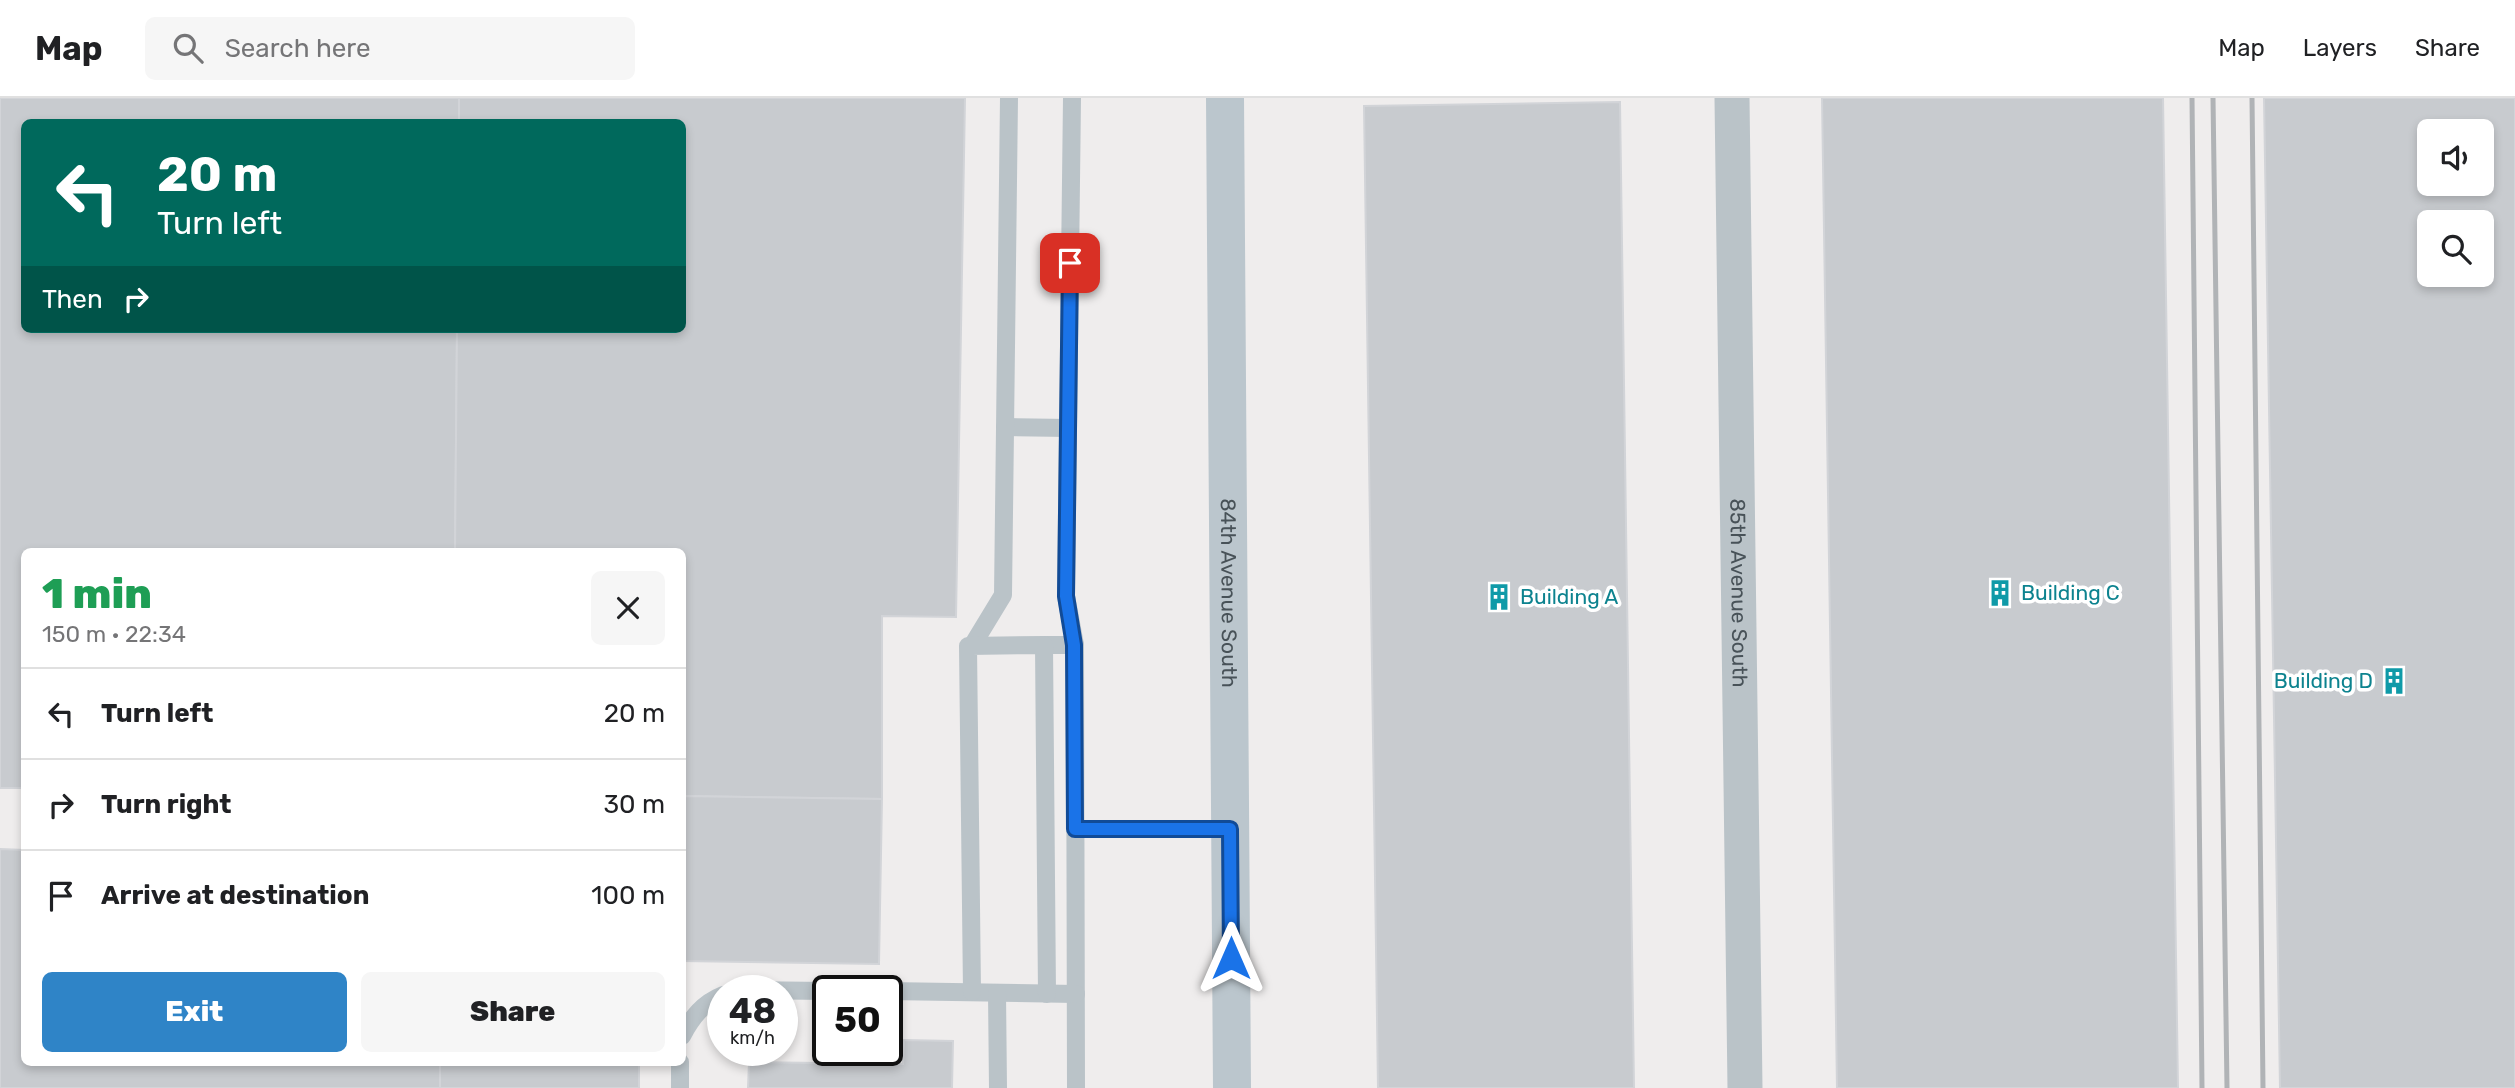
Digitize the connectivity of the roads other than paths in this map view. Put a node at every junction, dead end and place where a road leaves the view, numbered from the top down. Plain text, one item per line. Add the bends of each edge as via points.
1 (1009, 98) edge
2 (1072, 98) edge
3 (1225, 98) edge
4 (1732, 98) edge
5 (1005, 427) junction
6 (1068, 428) junction
7 (1044, 645) junction
8 (1074, 645) junction
9 (972, 646) junction
10 (1075, 829) junction
11 (1230, 829) junction
12 (903, 992) edge
13 (972, 992) junction
14 (998, 993) junction
15 (1047, 994) junction
16 (1076, 994) junction
17 (707, 1004) edge
18 (686, 1029) edge
19 (680, 1066) edge
20 (680, 1088) edge
21 (998, 1088) edge
22 (1076, 1088) edge
23 (1232, 1088) edge
24 (1745, 1088) edge

1 - 5 lane
2 - 6 lane
3 - 11 main road, 84th Avenue South
4 - 24 street, 85th Avenue South
5 - 6 lane
5 - 9 lane via 1003,595
6 - 8 lane via 1066,596
7 - 8 lane
7 - 9 lane
7 - 15 lane
8 - 10 lane
9 - 13 lane via 968,646
10 - 11 lane
10 - 16 lane
11 - 23 main road, 84th Avenue South
12 - 13 lane
13 - 14 lane
14 - 15 lane
14 - 21 lane
15 - 16 lane
16 - 22 lane
17 - 18 lane
19 - 20 lane

